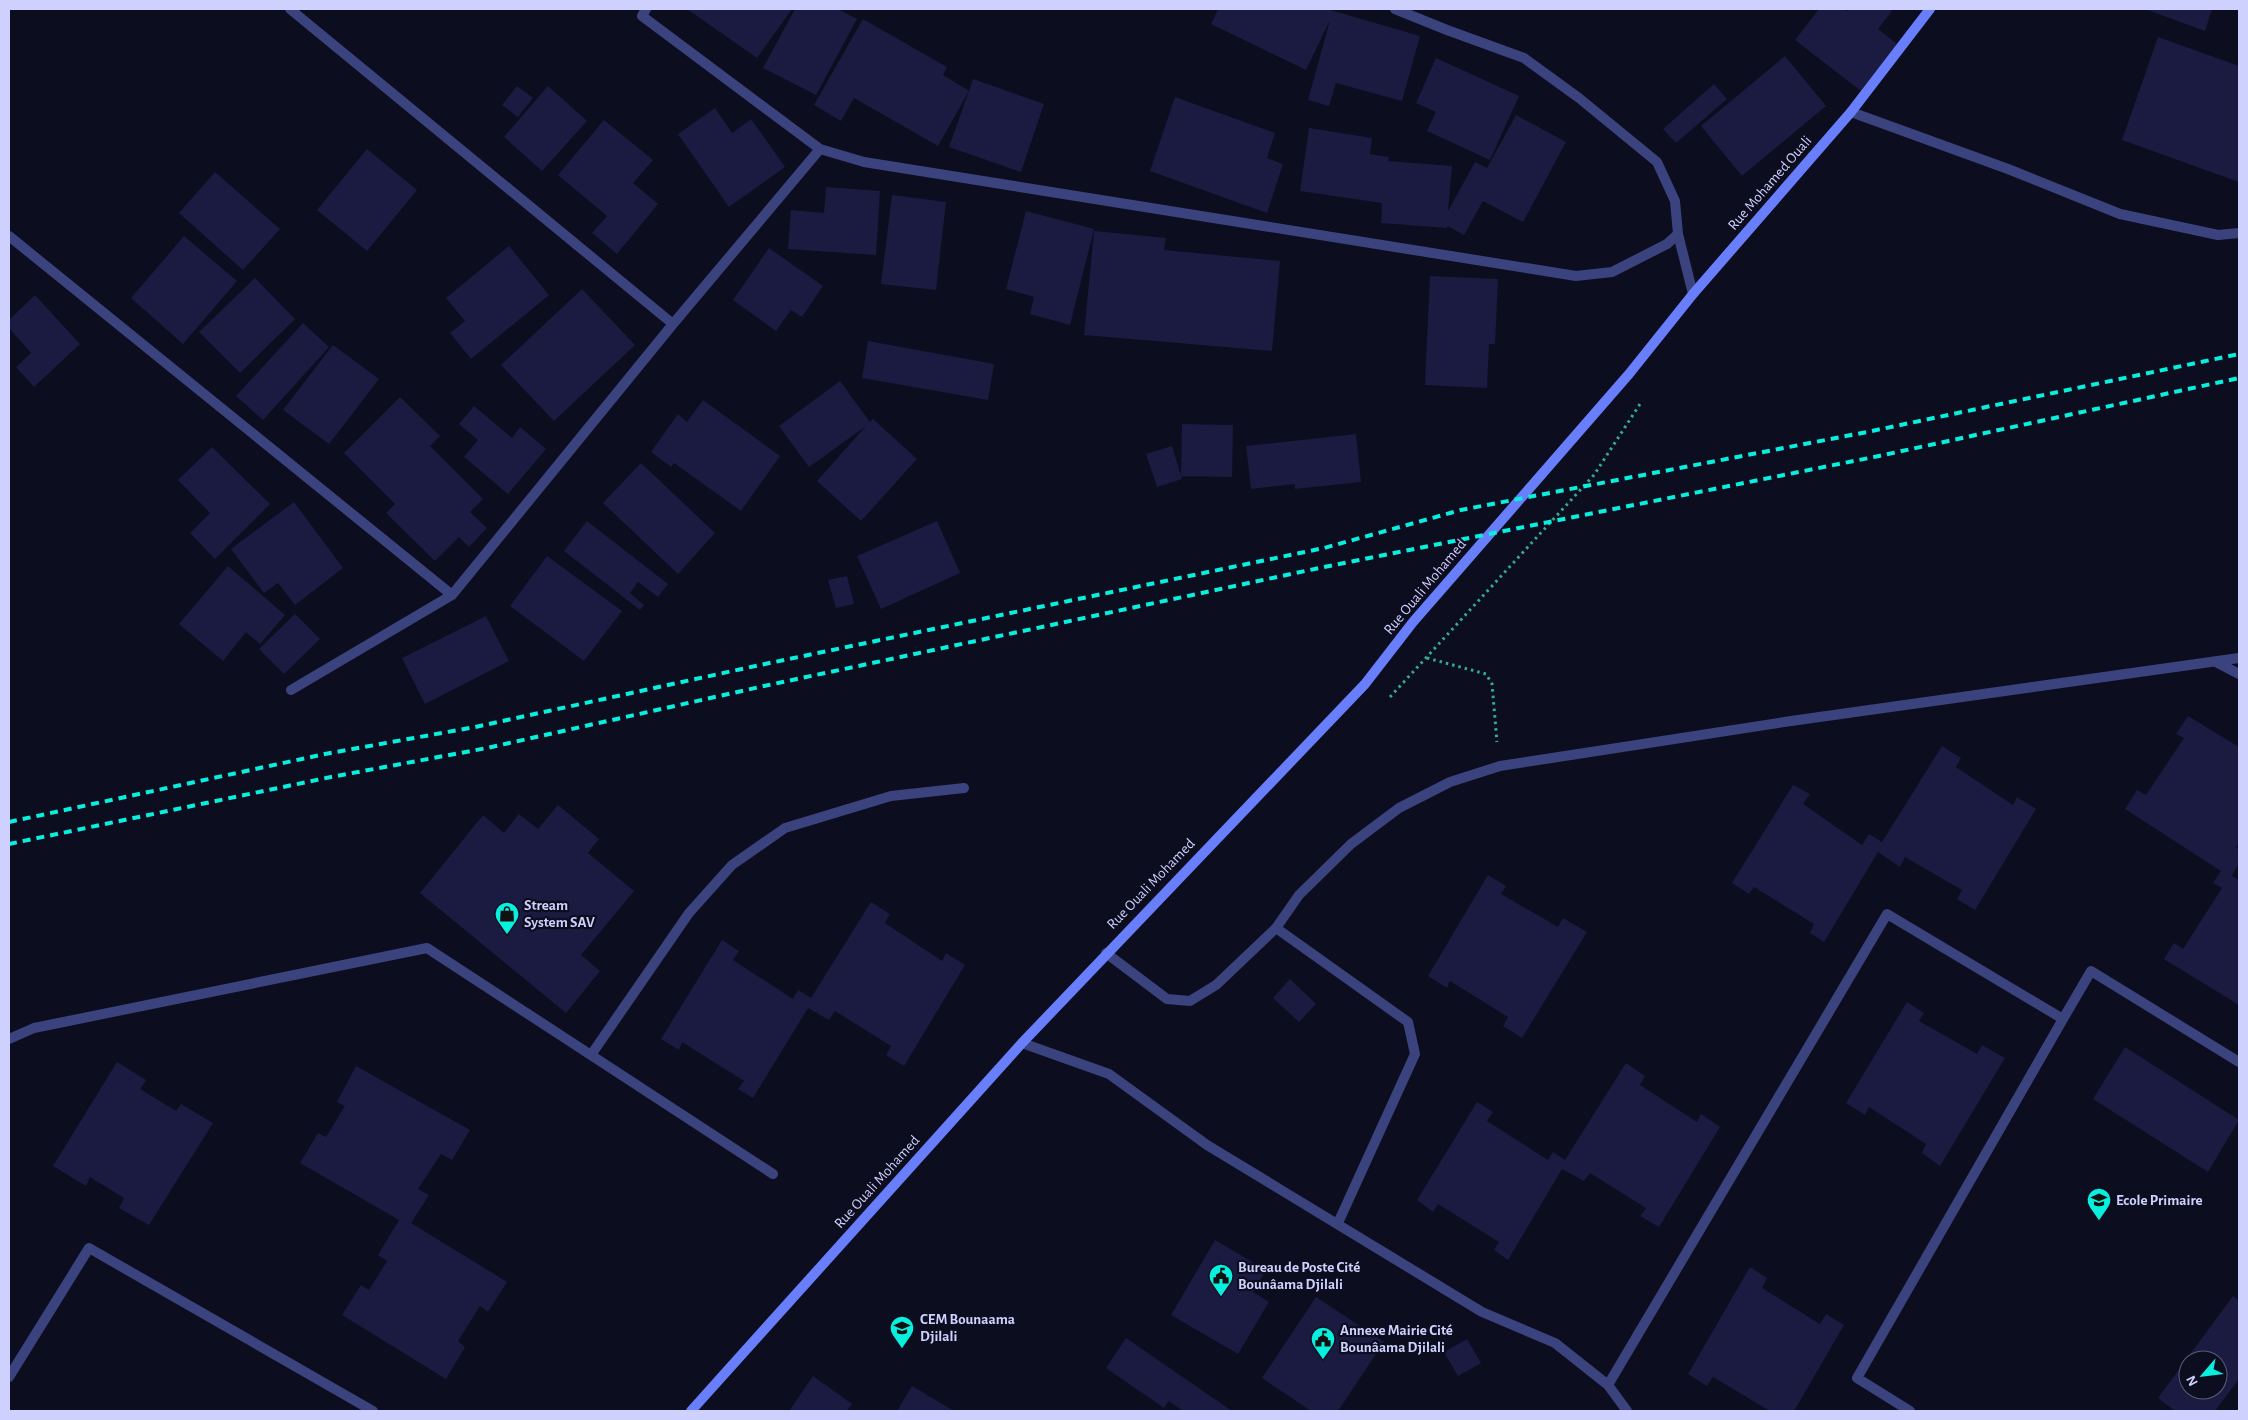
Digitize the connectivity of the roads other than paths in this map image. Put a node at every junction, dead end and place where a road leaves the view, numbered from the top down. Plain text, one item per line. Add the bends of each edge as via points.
1 (290, 9) edge
2 (646, 9) edge
3 (1395, 9) edge
4 (1930, 9) edge
5 (1851, 112) junction
6 (820, 149) junction
7 (2239, 233) edge
8 (1678, 234) junction
9 (9, 236) edge
10 (1693, 294) junction
11 (673, 324) junction
12 (1629, 374) joint
13 (452, 595) junction
14 (2239, 658) edge
15 (2216, 662) junction
16 (2239, 674) edge
17 (292, 690) dead end
18 (964, 788) dead end
19 (1276, 928) junction
20 (1106, 953) junction
21 (2063, 1019) junction
22 (9, 1039) edge
23 (1022, 1043) junction
24 (592, 1055) junction
25 (2239, 1062) edge
26 (773, 1174) dead end
27 (1338, 1224) junction
28 (9, 1377) edge
29 (1608, 1385) junction
30 (373, 1411) edge
31 (691, 1411) edge
32 (1627, 1411) edge
33 (1910, 1411) edge

1 - 11 street
2 - 6 street via 642,16
3 - 8 street via 1524,58 1603,116 1657,162 1675,201
4 - 5 street, Rue Mohamed Ouali
5 - 7 street via 2120,214 2218,234
5 - 10 street, Rue Mohamed Ouali
6 - 8 street via 864,162 1576,276 1612,272 1647,256
6 - 11 street
8 - 10 street
9 - 13 street
10 - 12 street, Rue Mohamed Ouali
11 - 13 street
12 - 20 street, Rue Ouali Mohamed via 1413,622 1365,684
13 - 17 street
14 - 15 street
15 - 16 street
15 - 19 street via 1791,721 1500,766 1450,782 1399,808 1351,844 1299,895
18 - 24 street via 891,796 785,828 732,865 689,913
19 - 20 street via 1216,986 1190,1001 1167,999
19 - 27 street via 1408,1022 1415,1054
20 - 23 street, Rue Ouali Mohamed
21 - 25 street via 2091,971
21 - 29 street via 1886,914
21 - 33 street via 1857,1378
22 - 24 street via 34,1028 427,948
23 - 27 street via 1109,1074 1207,1145
23 - 31 street, Rue Ouali Mohamed
24 - 26 street
27 - 29 street via 1482,1312 1555,1343
28 - 30 street via 89,1248
29 - 32 street

